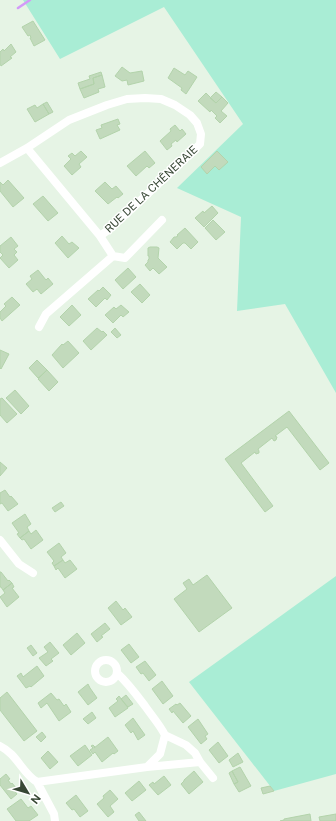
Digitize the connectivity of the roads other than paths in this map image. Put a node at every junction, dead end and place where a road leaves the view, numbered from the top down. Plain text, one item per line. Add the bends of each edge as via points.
1 (26, 148) junction
2 (0, 163) edge
3 (162, 220) dead end
4 (100, 236) junction
5 (113, 256) junction
6 (39, 327) dead end
7 (0, 540) edge
8 (33, 573) dead end
9 (117, 673) dead end
10 (165, 735) junction
11 (0, 746) edge
12 (200, 762) junction
13 (147, 767) junction
14 (213, 778) dead end
15 (37, 782) junction
16 (55, 821) edge

1 - 2 street, RUE DE LA CHÊNERAIE
1 - 4 street, RUE DE LA CHÊNERAIE
1 - 4 street, RUE DE LA CHÊNERAIE via 69,120 127,99 161,99 175,105 198,123 200,144
3 - 5 street via 125,258
4 - 5 street
5 - 6 street via 46,314
7 - 8 street via 19,564
9 - 10 street via 134,691
10 - 12 street via 186,745
10 - 13 street via 160,754
11 - 15 street via 11,753
12 - 13 street
12 - 14 street
13 - 15 street
15 - 16 street via 54,814

